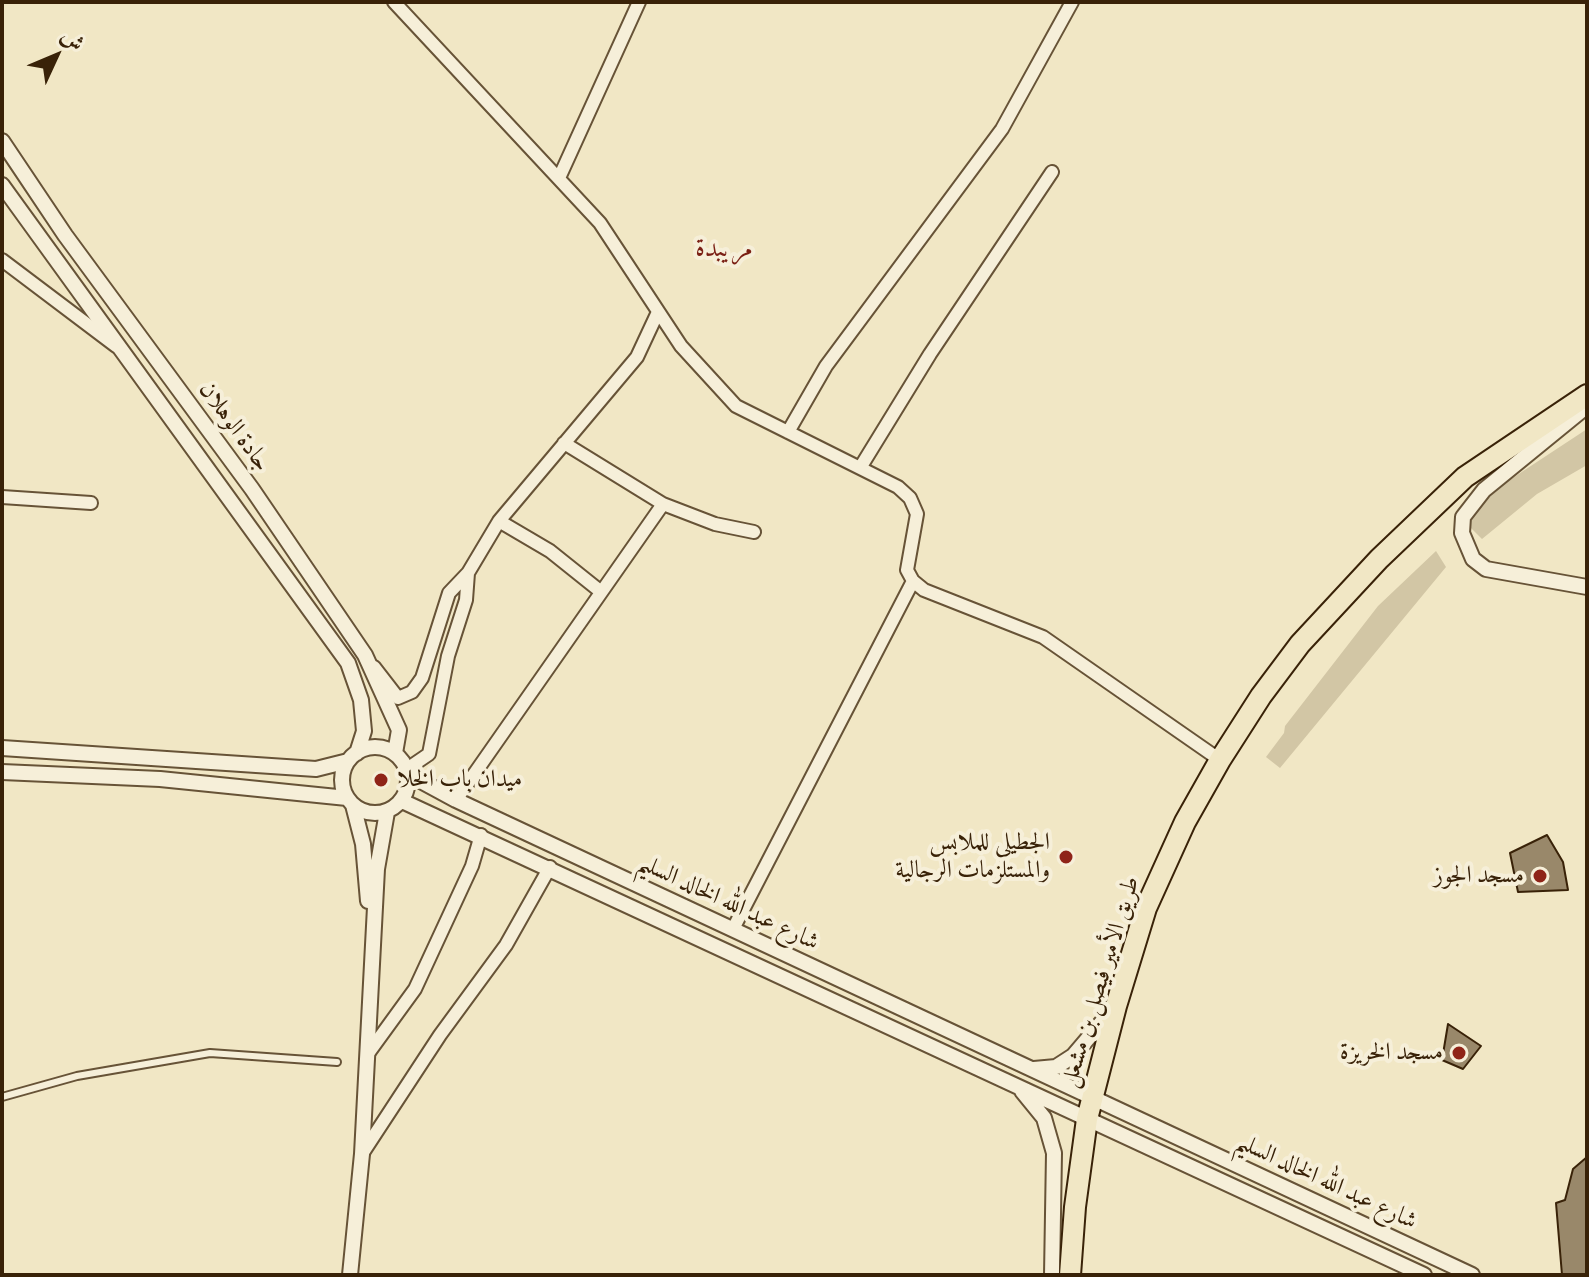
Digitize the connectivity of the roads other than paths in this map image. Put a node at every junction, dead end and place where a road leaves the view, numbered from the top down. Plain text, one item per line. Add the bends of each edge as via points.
1 (394, 2) edge
2 (639, 2) edge
3 (1072, 2) edge
4 (2, 141) edge
5 (1052, 172) dead end
6 (559, 178) junction
7 (2, 185) edge
8 (2, 260) edge
9 (658, 312) junction
10 (125, 353) junction
11 (1587, 395) edge
12 (1587, 406) edge
13 (788, 432) junction
14 (564, 443) junction
15 (860, 468) junction
16 (2, 497) edge
17 (91, 503) dead end
18 (663, 504) junction
19 (499, 521) junction
20 (754, 532) dead end
21 (468, 573) junction
22 (913, 581) junction
23 (1587, 587) edge
24 (600, 591) junction
25 (365, 655) junction
26 (2, 748) edge
27 (395, 753) junction
28 (352, 757) junction
29 (1220, 760) junction
30 (408, 771) junction
31 (2, 772) edge
32 (456, 800) junction
33 (402, 801) junction
34 (350, 802) junction
35 (387, 812) junction
36 (481, 835) junction
37 (550, 867) junction
38 (733, 929) junction
39 (372, 953) junction
40 (1116, 1006) junction
41 (365, 1058) junction
42 (337, 1062) dead end
43 (1031, 1069) junction
44 (1020, 1087) junction
45 (2, 1097) edge
46 (1092, 1098) junction
47 (1087, 1119) junction
48 (1178, 1138) junction
49 (362, 1154) junction
50 (1165, 1155) junction
51 (350, 1275) edge
52 (1052, 1275) edge
53 (1070, 1275) edge
54 (1424, 1275) edge
55 (1472, 1275) edge

1 - 6 street
2 - 6 street
3 - 13 street via 1002,129 826,366
4 - 25 street, جادة الوهلان
5 - 15 street
6 - 9 street via 600,223
7 - 10 street, جادة الوهلان
8 - 10 street
9 - 13 street via 681,346 736,406
9 - 14 street via 637,357
10 - 28 street, جادة الوهلان via 348,663 361,700 364,731
11 - 29 highway, طريق الأمير فيصل بن مشعل via 1465,477 1379,559 1300,644
12 - 23 street via 1484,490 1463,517 1462,533 1473,559 1486,569
13 - 15 street
14 - 18 street
14 - 19 street
15 - 22 street via 910,498 917,514 907,570
16 - 17 street
18 - 20 street
18 - 24 street
19 - 21 street
19 - 24 street via 550,551
21 - 25 street via 449,593 422,678 412,692 398,698
21 - 30 street via 429,754
22 - 29 street via 1043,637
22 - 38 street
24 - 32 street
25 - 27 street, جادة الوهلان via 399,730
26 - 28 street via 316,769
27 - 28 street via 376,747
27 - 30 street
28 - 34 street via 342,779
29 - 40 highway, طريق الأمير فيصل بن مشعل via 1146,908
30 - 32 street, شارع عبد الله الخالد السليم
30 - 33 street
31 - 34 street via 160,779
32 - 38 street, شارع عبد الله الخالد السليم
33 - 35 street
33 - 36 street, شارع عبد الله الخالد السليم
34 - 35 street via 369,813
34 - 39 street via 363,844
35 - 39 street via 380,839
36 - 37 street, شارع عبد الله الخالد السليم
36 - 41 street via 415,989
37 - 44 street, شارع عبد الله الخالد السليم
37 - 49 street via 506,945
38 - 43 street, شارع عبد الله الخالد السليم
39 - 41 street
40 - 43 street via 1073,1056 1056,1067
40 - 46 highway, طريق الأمير فيصل بن مشعل
41 - 49 street
42 - 45 lane via 210,1053 77,1076
43 - 46 street, شارع عبد الله الخالد السليم
44 - 47 street, شارع عبد الله الخالد السليم
44 - 52 street, شارع عبد الله الخالد السليم via 1044,1118 1054,1153
46 - 47 highway, طريق الأمير فيصل بن مشعل
46 - 48 street, شارع عبد الله الخالد السليم
47 - 50 street, شارع عبد الله الخالد السليم
47 - 53 highway, طريق الأمير فيصل بن مشعل
48 - 50 street via 1159,1136 1156,1142
48 - 55 street, شارع عبد الله الخالد السليم
49 - 51 street
50 - 54 street, شارع عبد الله الخالد السليم

